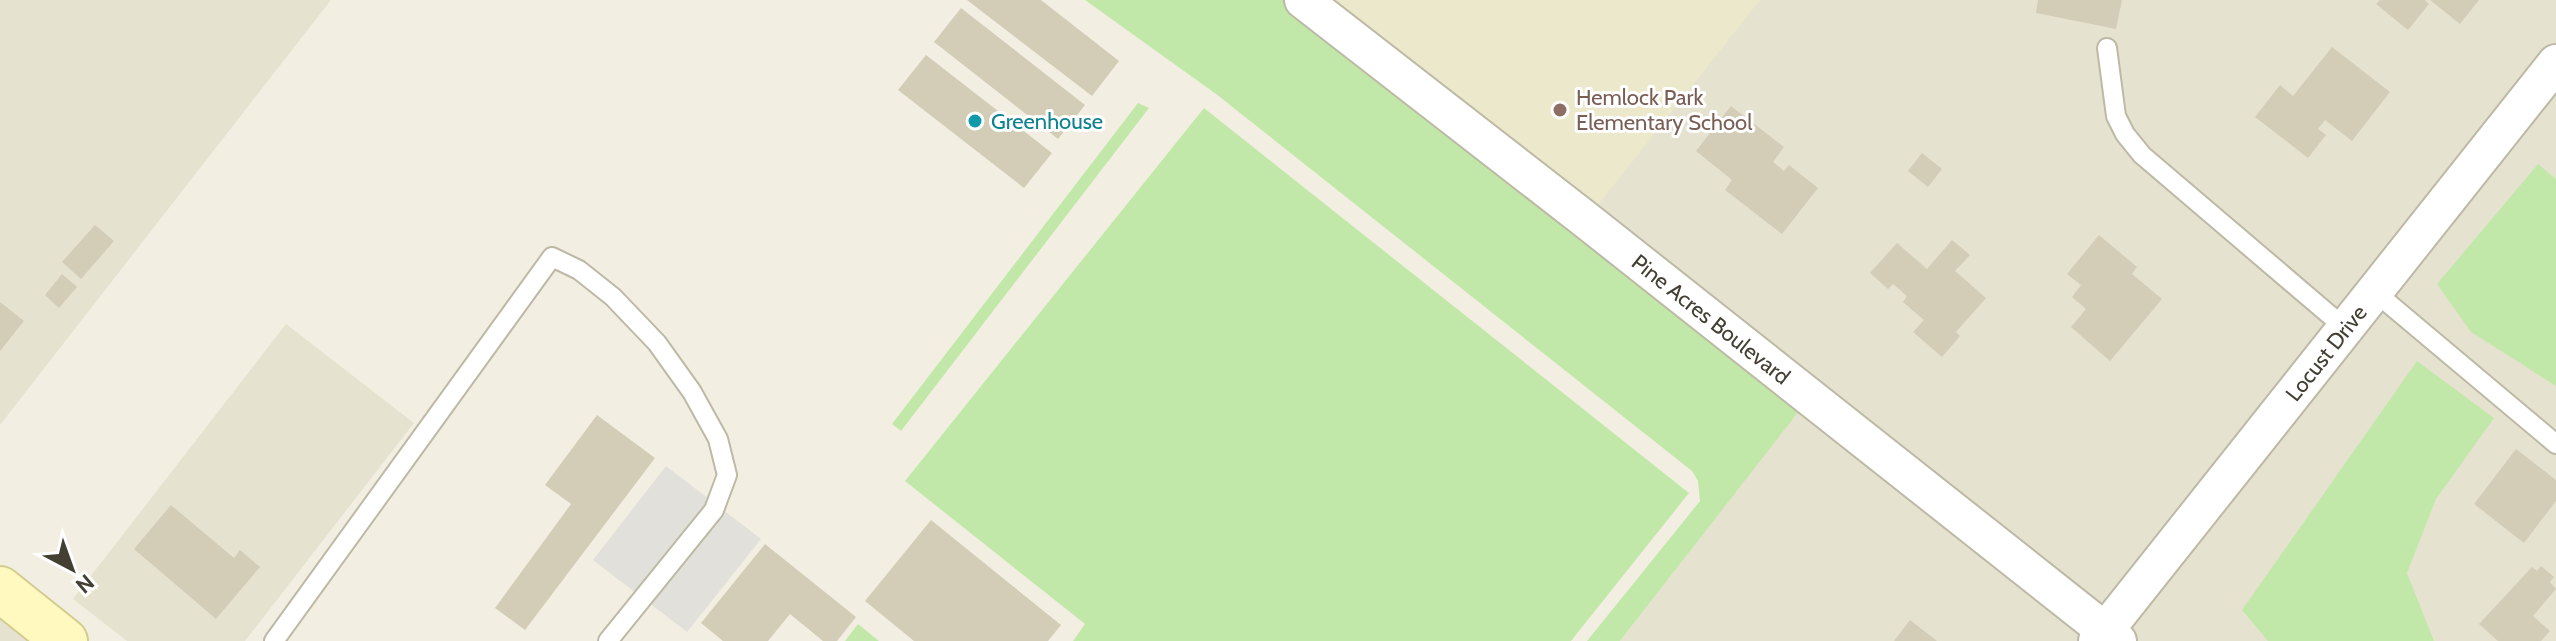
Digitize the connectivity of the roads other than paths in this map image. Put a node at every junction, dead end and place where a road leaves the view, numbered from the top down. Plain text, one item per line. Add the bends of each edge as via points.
1 (1303, 0) edge
2 (2107, 48) dead end
3 (2556, 63) edge
4 (2375, 292) junction
5 (2345, 328) junction
6 (2556, 444) edge
7 (0, 589) edge
8 (2106, 638) edge
9 (65, 641) edge
10 (274, 641) edge
11 (608, 641) edge

1 - 8 street, Pine Acres Boulevard
2 - 5 lane via 2116,116 2142,155
3 - 4 street, Locust Drive
4 - 5 street, Locust Drive
4 - 6 lane
5 - 8 street, Locust Drive
7 - 9 street
10 - 11 lane via 552,257 613,297 657,343 718,439 727,475 714,510

